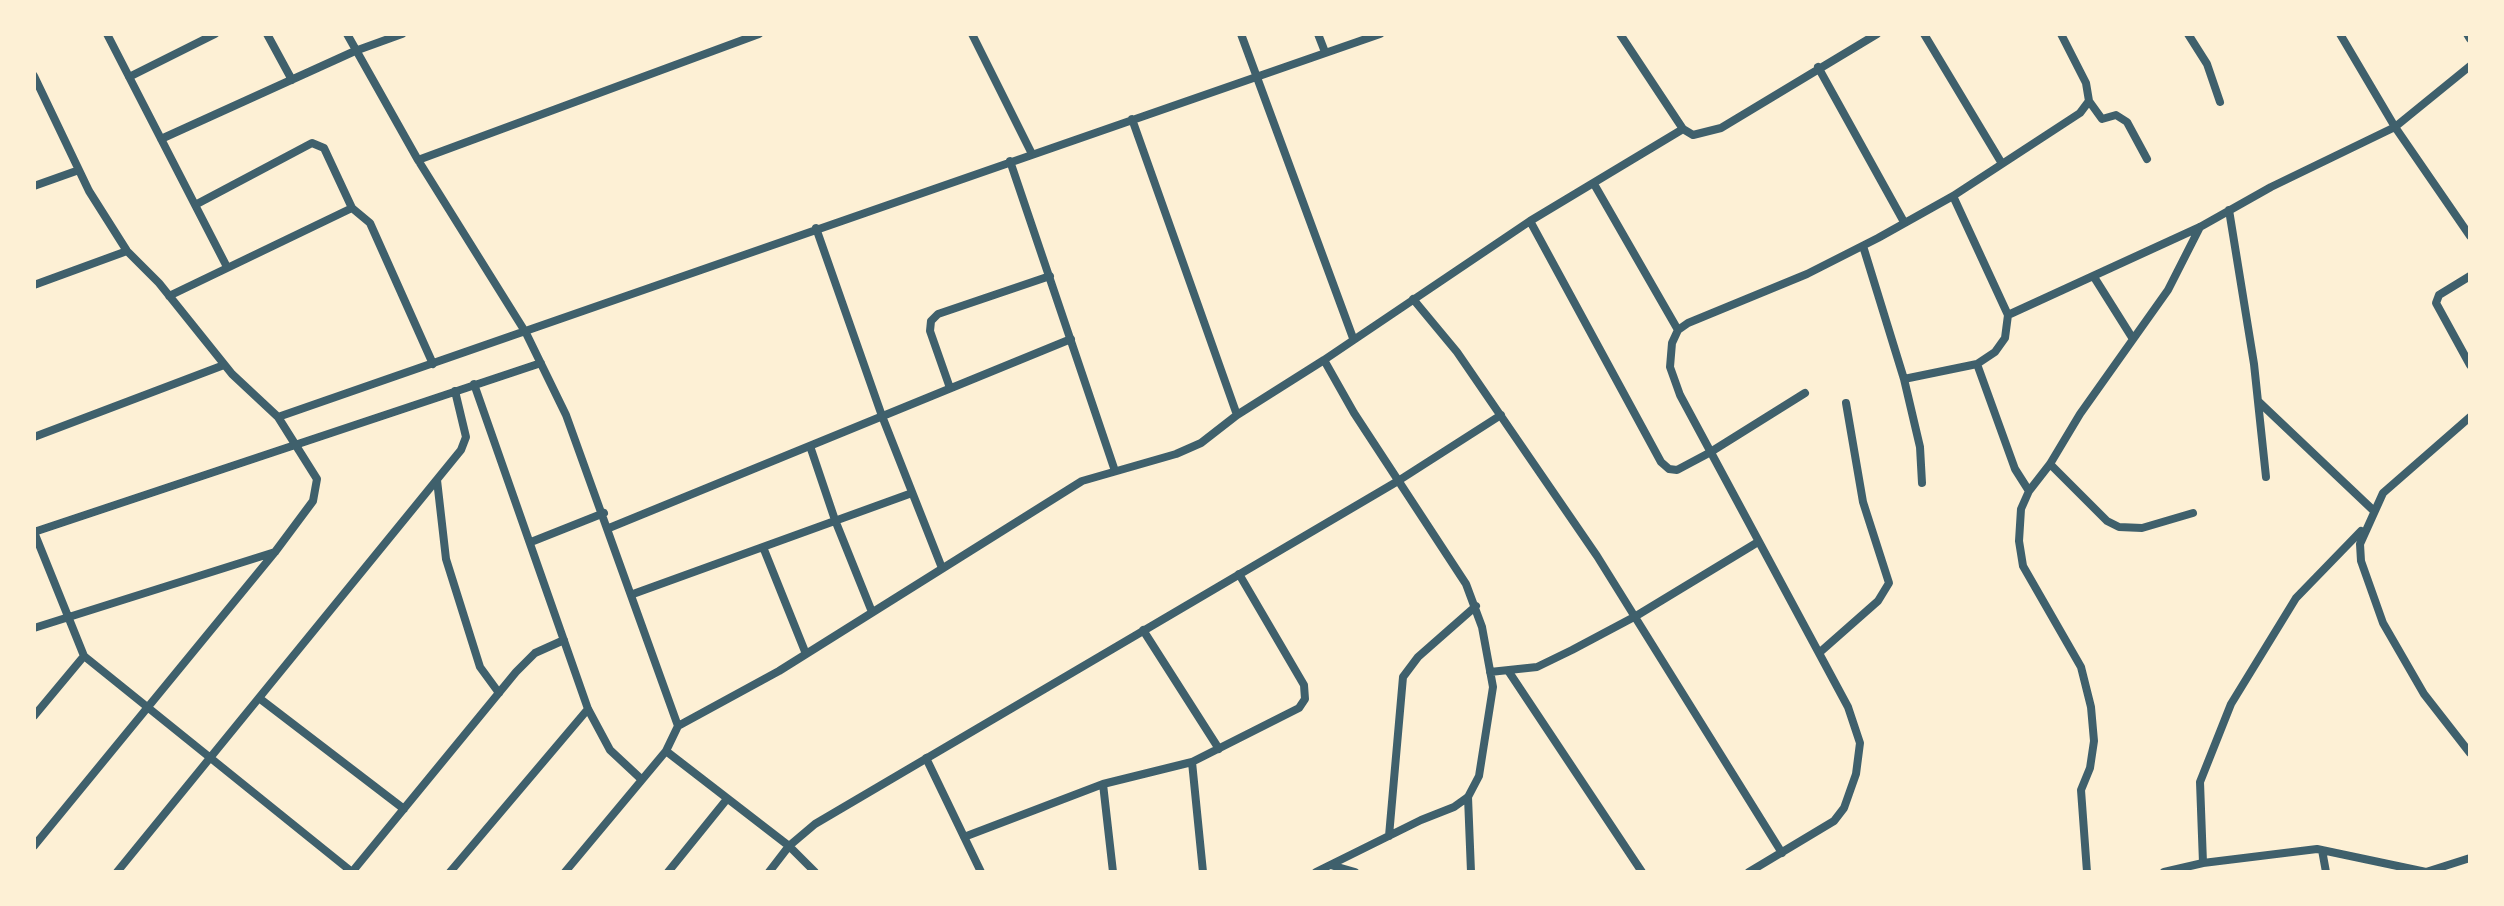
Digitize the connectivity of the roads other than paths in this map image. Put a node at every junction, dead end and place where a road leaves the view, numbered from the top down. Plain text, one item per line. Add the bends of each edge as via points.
1 (107, 34) edge
2 (215, 34) edge
3 (267, 34) edge
4 (347, 34) edge
5 (402, 34) edge
6 (759, 34) edge
7 (972, 34) edge
8 (1241, 34) edge
9 (1318, 34) edge
10 (1620, 34) edge
11 (1877, 34) edge
12 (1924, 34) edge
13 (2061, 34) edge
14 (2188, 34) edge
15 (2340, 34) edge
16 (1375, 35) edge
17 (355, 51) junction
18 (1325, 52) junction
19 (1818, 67) junction
20 (2468, 71) edge
21 (1258, 75) junction
22 (34, 76) edge
23 (129, 77) junction
24 (292, 80) junction
25 (2089, 101) junction
26 (2220, 102) dead end
27 (1132, 119) junction
28 (2395, 127) junction
29 (1683, 129) junction
30 (161, 139) junction
31 (1032, 154) junction
32 (2147, 159) dead end
33 (418, 160) junction
34 (1010, 161) junction
35 (2001, 162) junction
36 (79, 170) junction
37 (1594, 184) junction
38 (34, 186) edge
39 (1953, 196) junction
40 (195, 205) junction
41 (352, 208) junction
42 (2229, 210) junction
43 (1530, 221) junction
44 (1904, 222) junction
45 (2200, 227) junction
46 (816, 228) junction
47 (2470, 236) edge
48 (1863, 246) junction
49 (127, 251) junction
50 (227, 267) junction
51 (1050, 276) junction
52 (2470, 276) edge
53 (2094, 277) junction
54 (34, 285) edge
55 (169, 296) junction
56 (1413, 299) junction
57 (2008, 315) junction
58 (1678, 330) junction
59 (526, 333) junction
60 (1353, 338) junction
61 (1071, 339) junction
62 (2133, 339) junction
63 (1324, 360) junction
64 (541, 363) junction
65 (433, 364) junction
66 (1977, 364) junction
67 (224, 365) junction
68 (2470, 365) edge
69 (1904, 379) junction
70 (474, 384) junction
71 (950, 388) junction
72 (455, 391) junction
73 (1805, 393) dead end
74 (2258, 401) junction
75 (1846, 403) dead end
76 (1237, 415) junction
77 (1501, 415) junction
78 (882, 416) junction
79 (278, 417) junction
80 (2470, 417) edge
81 (34, 437) edge
82 (298, 444) junction
83 (810, 446) junction
84 (1709, 453) junction
85 (2050, 464) junction
86 (1115, 471) junction
87 (2266, 477) dead end
88 (437, 480) junction
89 (1398, 481) junction
90 (1922, 483) dead end
91 (2029, 491) junction
92 (912, 493) junction
93 (2374, 511) junction
94 (604, 513) junction
95 (2193, 513) dead end
96 (835, 520) junction
97 (609, 528) junction
98 (2365, 528) junction
99 (34, 532) edge
100 (531, 542) junction
101 (1758, 542) junction
102 (763, 547) junction
103 (275, 552) junction
104 (942, 568) junction
105 (1239, 574) junction
106 (633, 594) junction
107 (1476, 606) junction
108 (872, 612) junction
109 (68, 616) junction
110 (1636, 616) junction
111 (34, 628) edge
112 (1143, 630) junction
113 (564, 640) junction
114 (1819, 653) junction
115 (806, 654) junction
116 (84, 656) junction
117 (1490, 672) junction
118 (1509, 672) junction
119 (499, 693) junction
120 (259, 698) junction
121 (146, 706) junction
122 (588, 709) junction
123 (34, 716) edge
124 (678, 726) junction
125 (1219, 749) junction
126 (666, 751) junction
127 (2470, 753) edge
128 (211, 757) junction
129 (926, 758) junction
130 (1192, 762) junction
131 (640, 778) junction
132 (1103, 784) junction
133 (1468, 797) junction
134 (727, 799) junction
135 (404, 809) junction
136 (1389, 836) junction
137 (964, 837) junction
138 (34, 846) edge
139 (789, 846) junction
140 (2322, 850) junction
141 (1782, 853) junction
142 (2470, 858) edge
143 (2203, 863) junction
144 (1333, 866) junction
145 (117, 872) edge
146 (352, 872) edge
147 (450, 872) edge
148 (565, 872) edge
149 (668, 872) edge
150 (769, 872) edge
151 (815, 872) edge
152 (981, 872) edge
153 (1113, 872) edge
154 (1203, 872) edge
155 (1316, 872) edge
156 (1355, 872) edge
157 (1471, 872) edge
158 (1642, 872) edge
159 (1749, 872) edge
160 (2087, 872) edge
161 (2164, 872) edge
162 (2326, 872) edge

1 - 23 street
2 - 23 street
3 - 24 street
4 - 17 street
5 - 17 street
6 - 33 street
7 - 31 street
8 - 21 street
9 - 18 street
10 - 29 street
11 - 19 street
12 - 35 street
13 - 25 street via 2086,83
14 - 26 street via 2207,64
15 - 28 street
16 - 18 street
17 - 24 street
17 - 33 street
18 - 21 street
19 - 29 street via 1721,128 1693,135
19 - 44 street
20 - 28 street
21 - 27 street
21 - 60 street
22 - 36 street
23 - 30 street
24 - 30 street
25 - 32 street via 2102,119 2116,115 2127,122
25 - 35 street via 2080,113
27 - 31 street
27 - 76 street
28 - 42 street
28 - 47 street
29 - 37 street
30 - 40 street
31 - 34 street
33 - 59 street
34 - 46 street
34 - 51 street
35 - 39 street
36 - 38 street
36 - 49 street
37 - 43 street
37 - 58 street
39 - 44 street
39 - 57 street
40 - 41 street via 312,143 324,148
40 - 50 street
41 - 50 street
41 - 65 street via 370,223
42 - 45 street
42 - 74 street
43 - 56 street
43 - 84 street via 1661,462 1677,470
44 - 48 street
45 - 53 street
45 - 62 street via 2168,290
46 - 59 street
46 - 78 street
48 - 58 street
48 - 69 street
49 - 54 street
49 - 55 street
50 - 55 street
51 - 61 street
51 - 71 street via 938,314 931,321
52 - 68 street via 2439,295 2436,303
53 - 57 street
53 - 62 street
55 - 67 street
56 - 60 street
56 - 77 street
57 - 66 street via 2005,338
58 - 84 street via 1670,367
59 - 64 street
59 - 65 street
60 - 63 street
61 - 71 street
61 - 86 street
62 - 85 street
63 - 76 street
63 - 89 street
64 - 70 street
64 - 94 street
65 - 79 street
66 - 69 street
66 - 91 street via 2015,469
67 - 79 street
67 - 81 street
69 - 90 street via 1920,447
70 - 72 street
70 - 100 street
71 - 78 street
72 - 82 street
72 - 88 street via 466,437
73 - 84 street
74 - 87 street
74 - 93 street
75 - 114 street via 1863,502 1889,583 1878,601
76 - 86 street via 1201,443
77 - 89 street
77 - 110 street
78 - 83 street
78 - 92 street
79 - 82 street
80 - 93 street via 2404,472
82 - 99 street
82 - 103 street via 317,479 313,501
83 - 96 street
83 - 97 street
84 - 101 street
85 - 91 street
85 - 95 street via 2119,527 2142,528
86 - 104 street via 1082,481
88 - 119 street via 446,559 480,667
88 - 120 street
89 - 105 street
89 - 107 street
91 - 160 street via 2021,509 2023,566 2081,667 2091,707 2094,741 2081,790
92 - 96 street
92 - 104 street
93 - 98 street
94 - 97 street
94 - 100 street
96 - 102 street
96 - 108 street
97 - 106 street
98 - 127 street via 2361,561 2383,623 2424,694
98 - 143 street via 2296,598 2231,704 2200,782
99 - 109 street
100 - 113 street
101 - 110 street
101 - 114 street
102 - 106 street
102 - 115 street
103 - 109 street
103 - 121 street
104 - 108 street
105 - 112 street
105 - 125 street via 1304,685 1305,699 1287,717
106 - 124 street
107 - 117 street
107 - 136 street via 1403,677
108 - 115 street
109 - 111 street
109 - 116 street
110 - 118 street via 1537,667
110 - 141 street
112 - 125 street
112 - 129 street
113 - 119 street via 535,653
113 - 122 street
114 - 141 street via 1848,707 1860,753 1844,808 1821,831
115 - 124 street
116 - 121 street
116 - 123 street
117 - 118 street
117 - 133 street via 1493,687 1479,776
118 - 158 street
119 - 135 street
120 - 128 street
120 - 135 street
121 - 128 street
121 - 138 street
122 - 131 street via 610,750
122 - 147 street
124 - 126 street
125 - 130 street
126 - 131 street
126 - 134 street
128 - 145 street
128 - 146 street
129 - 137 street
129 - 139 street via 815,824
130 - 132 street
130 - 154 street
131 - 148 street
132 - 137 street
132 - 153 street
133 - 136 street
133 - 157 street
134 - 139 street
134 - 149 street
135 - 146 street
136 - 144 street
137 - 152 street
139 - 150 street
139 - 151 street
140 - 142 street via 2426,872
140 - 143 street
140 - 162 street
141 - 159 street
143 - 161 street
144 - 155 street
144 - 156 street

